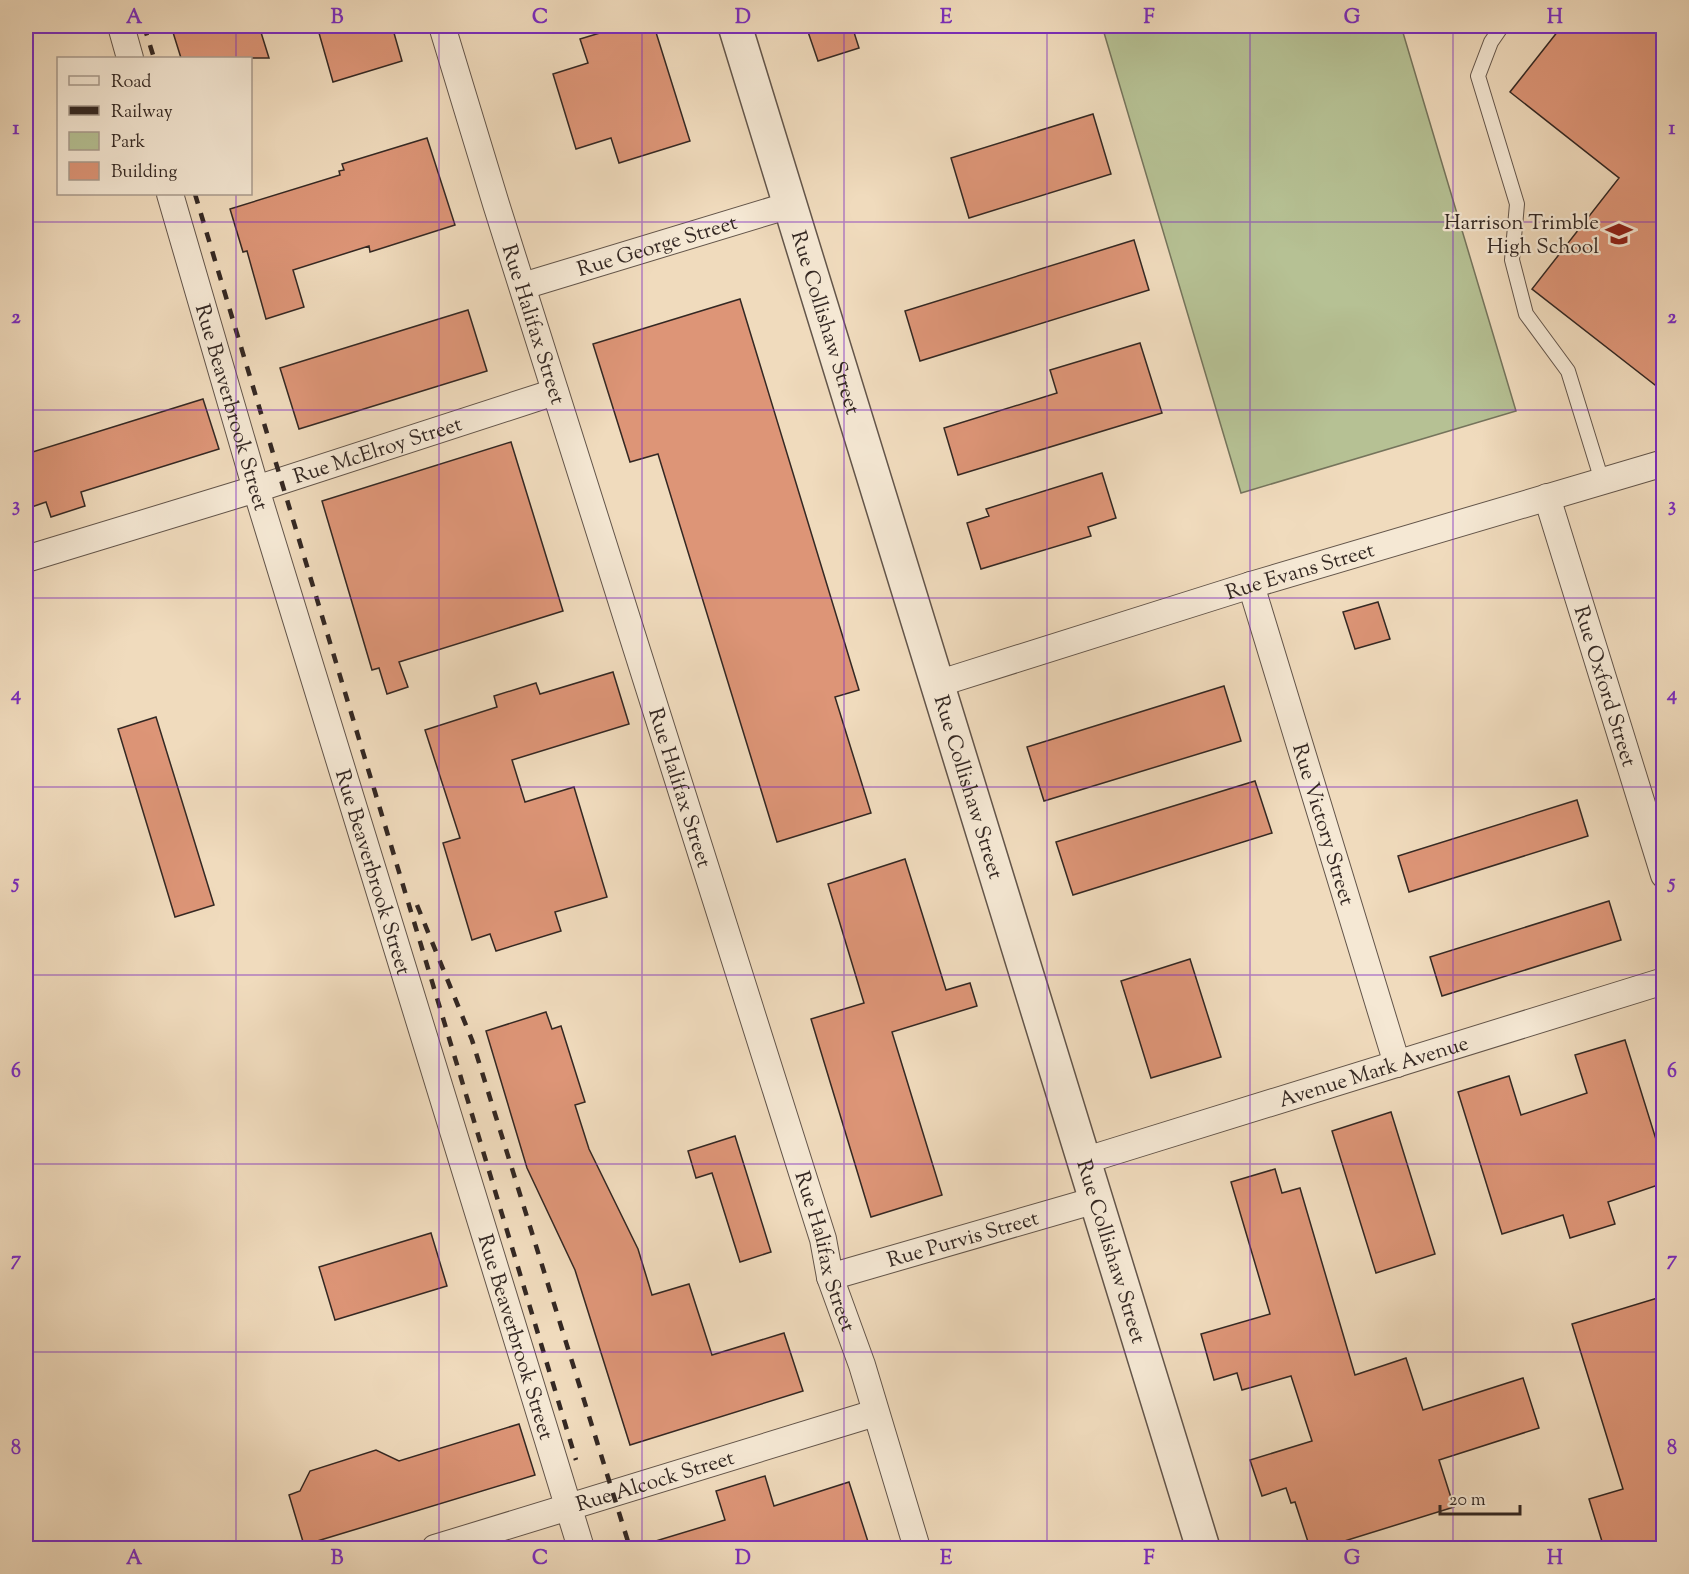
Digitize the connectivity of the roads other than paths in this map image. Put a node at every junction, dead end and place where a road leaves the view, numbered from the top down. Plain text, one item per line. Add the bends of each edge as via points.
1 (121, 26) edge
2 (442, 26) edge
3 (735, 26) edge
4 (1502, 26) edge
5 (130, 57) edge
6 (170, 195) edge
7 (790, 205) junction
8 (523, 286) junction
9 (555, 392) junction
10 (1664, 463) edge
11 (1602, 481) junction
12 (256, 489) junction
13 (1547, 497) junction
14 (26, 559) edge
15 (1251, 585) junction
16 (937, 684) junction
17 (1664, 875) edge
18 (1664, 981) edge
19 (1397, 1064) junction
20 (1083, 1161) junction
21 (1096, 1200) junction
22 (830, 1276) junction
23 (874, 1413) junction
24 (568, 1508) junction
25 (435, 1548) edge
26 (581, 1548) edge
27 (917, 1548) edge
28 (1203, 1548) edge

1 - 5 street
2 - 8 street, Rue Halifax Street
3 - 7 street, Rue Collishaw Street
4 - 11 lane via 1478,76 1517,204 1512,260 1526,315 1568,371
6 - 12 street, Rue Beaverbrook Street
7 - 8 street, Rue George Street
7 - 16 street, Rue Collishaw Street
8 - 9 street, Rue Halifax Street
9 - 12 street, Rue McElroy Street
9 - 22 street, Rue Halifax Street via 823,1239
10 - 11 street, Rue Evans Street
11 - 13 street, Rue Evans Street
12 - 14 street, Rue McElroy Street
12 - 24 street, Rue Beaverbrook Street
13 - 15 street, Rue Evans Street
13 - 17 street, Rue Oxford Street
15 - 16 street, Rue Evans Street
15 - 19 street, Rue Victory Street
16 - 20 street, Rue Collishaw Street
18 - 19 street, Avenue Mark Avenue
19 - 20 street, Avenue Mark Avenue
20 - 21 street, Rue Collishaw Street
21 - 22 street, Rue Purvis Street
21 - 28 street, Rue Collishaw Street
22 - 23 street, Rue Halifax Street via 862,1365
23 - 24 street, Rue Alcock Street
23 - 27 street, Rue Halifax Street
24 - 25 street, Rue Alcock Street
24 - 26 street, Rue Beaverbrook Street

